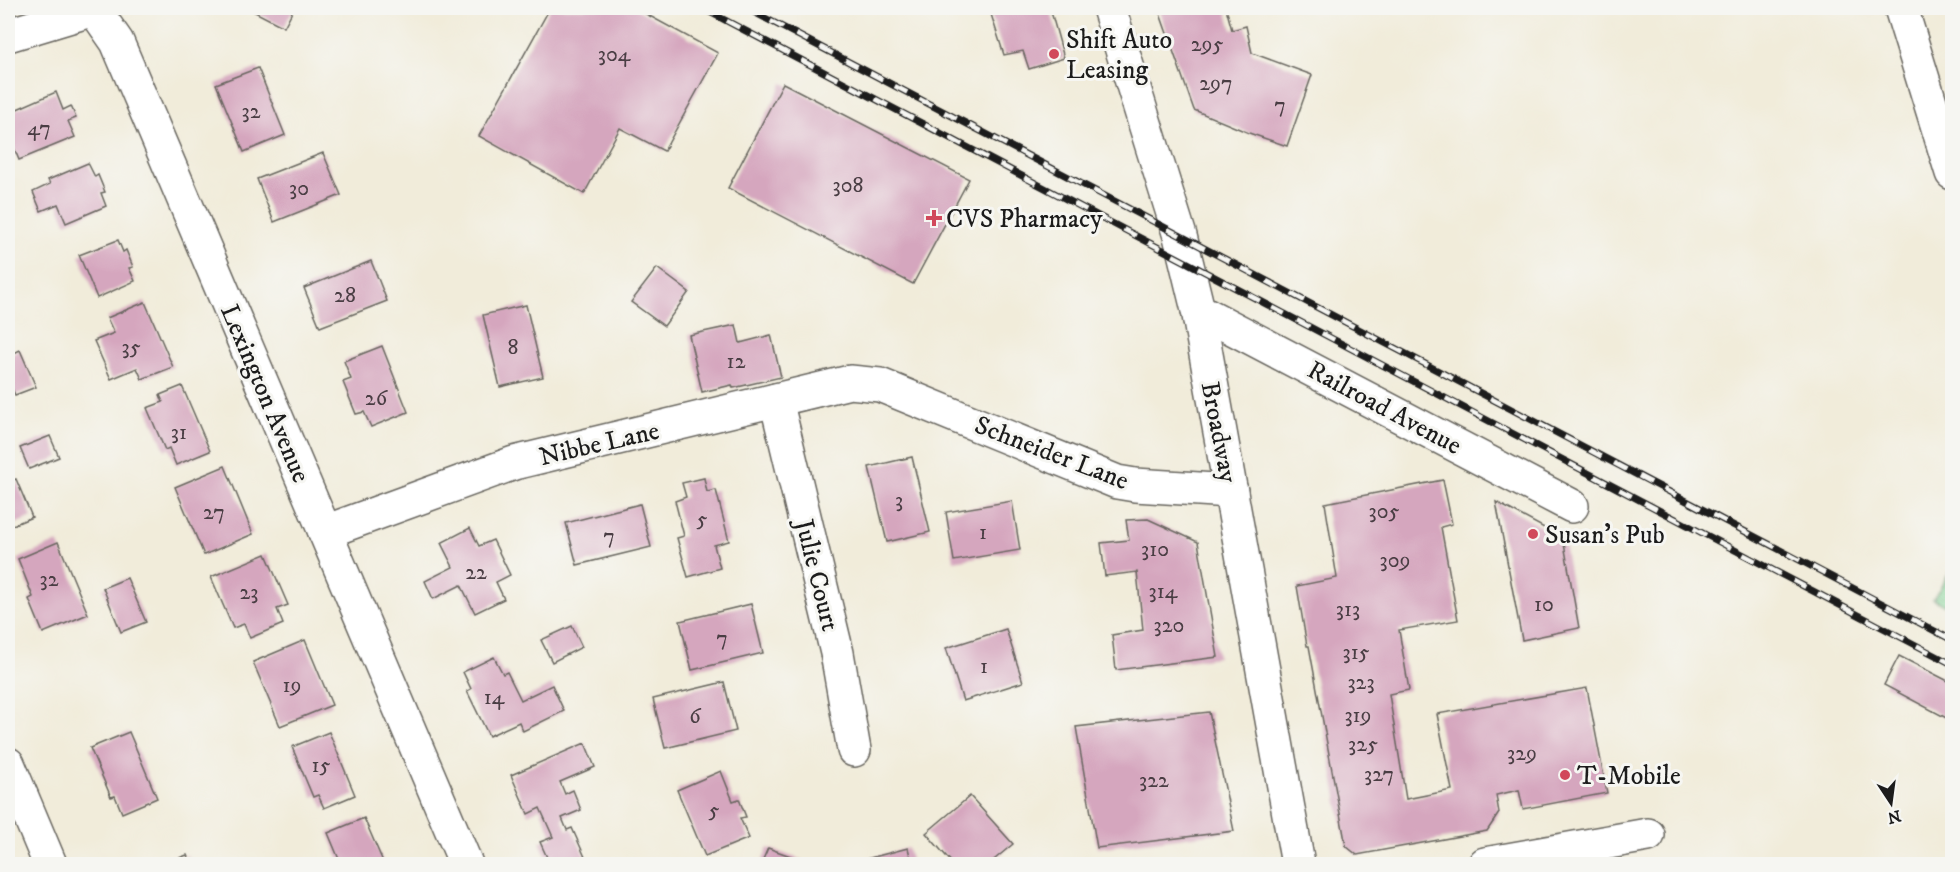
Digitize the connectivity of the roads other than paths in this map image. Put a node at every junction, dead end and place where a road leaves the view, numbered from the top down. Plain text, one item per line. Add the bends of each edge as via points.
1 (1109, 8) edge
2 (1901, 8) edge
3 (8, 35) edge
4 (1953, 172) edge
5 (1198, 310) junction
6 (880, 385) joint
7 (776, 400) junction
8 (1231, 490) junction
9 (1572, 506) dead end
10 (325, 532) junction
11 (854, 750) dead end
12 (8, 764) edge
13 (1648, 835) dead end
14 (50, 864) edge
15 (466, 864) edge
16 (1298, 864) edge
17 (1485, 864) edge

1 - 5 street, Broadway via 1180,236
2 - 4 street
3 - 10 street, Lexington Avenue via 94,9 117,42
5 - 8 street, Broadway
5 - 9 street, Railroad Avenue
6 - 7 street, Nibbe Lane via 850,382
6 - 8 street, Schneider Lane via 1117,482
7 - 10 street, Nibbe Lane via 514,463
7 - 11 street, Julie Court via 837,653
8 - 16 street, Broadway
10 - 15 street, Lexington Avenue
12 - 14 street
13 - 17 street

